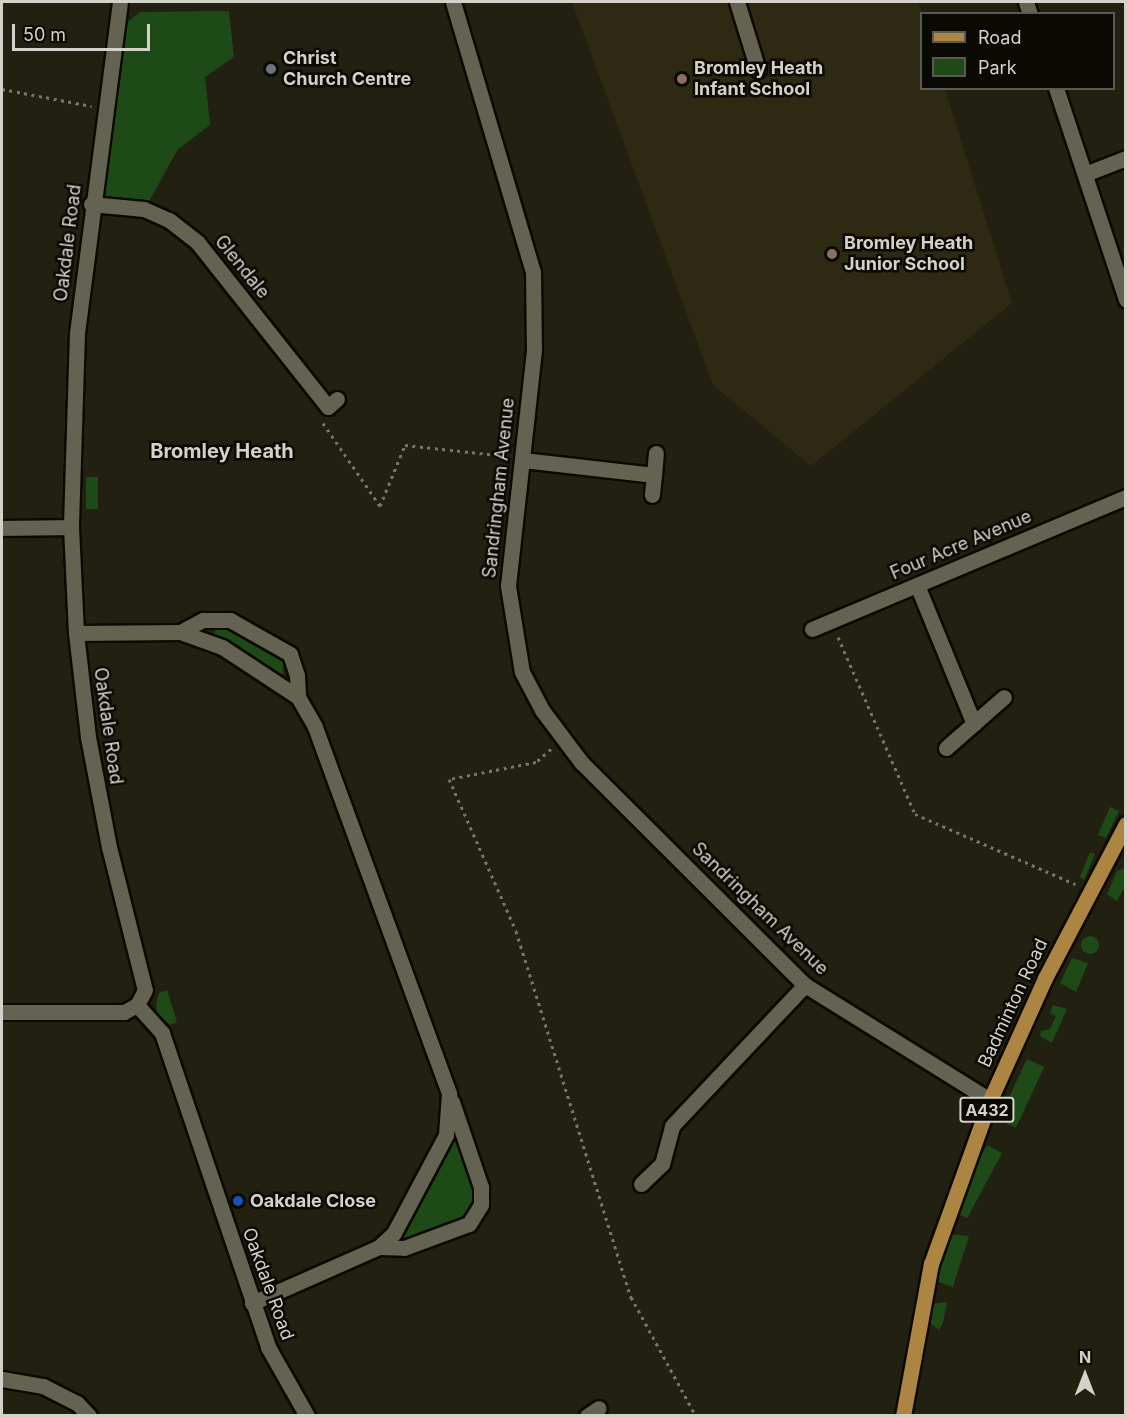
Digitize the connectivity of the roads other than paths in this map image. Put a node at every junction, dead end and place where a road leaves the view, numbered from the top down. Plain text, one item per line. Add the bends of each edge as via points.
1 (120, 2) edge
2 (453, 2) edge
3 (737, 2) edge
4 (758, 70) dead end
5 (1057, 90) edge
6 (1125, 158) edge
7 (1085, 174) junction
8 (91, 204) junction
9 (1125, 300) edge
10 (328, 408) road end
11 (656, 453) dead end
12 (523, 458) junction
13 (654, 475) junction
14 (652, 495) dead end
15 (1125, 497) edge
16 (71, 527) junction
17 (2, 528) edge
18 (916, 585) junction
19 (812, 629) dead end
20 (180, 632) junction
21 (76, 633) junction
22 (298, 697) junction
23 (1004, 697) dead end
24 (974, 724) junction
25 (946, 748) dead end
26 (1125, 824) edge
27 (805, 985) junction
28 (137, 1005) junction
29 (2, 1012) edge
30 (449, 1094) junction
31 (990, 1100) junction
32 (641, 1184) dead end
33 (379, 1247) junction
34 (252, 1303) junction
35 (2, 1379) edge
36 (89, 1416) edge
37 (307, 1416) edge
38 (903, 1416) edge

1 - 8 street, Oakdale Road
2 - 12 street, Sandringham Avenue via 533,272 536,322
3 - 4 street
5 - 7 street
6 - 7 street
7 - 9 street
8 - 10 street, Glendale via 144,209 169,220 198,243
8 - 16 street, Oakdale Road via 77,333
11 - 13 street
12 - 13 street
12 - 27 street, Sandringham Avenue via 508,586 512,631 522,672 581,762
13 - 14 street
15 - 18 street, Four Acre Avenue
16 - 17 street
16 - 21 street, Oakdale Road
18 - 19 street, Four Acre Avenue
18 - 24 street
20 - 21 street
20 - 22 street via 222,647
20 - 22 street via 203,620 230,620 290,654 297,675
21 - 28 street, Oakdale Road via 88,737 109,847 145,990
22 - 30 street via 315,727
23 - 24 street
24 - 25 street
26 - 31 main road, Badminton Road / A432 via 1088,890
27 - 31 street, Sandringham Avenue
27 - 32 street via 672,1126 662,1164
28 - 29 street via 124,1012
28 - 34 street, Oakdale Road via 162,1034
30 - 33 street via 446,1136 394,1233
30 - 33 street via 481,1187 481,1204 469,1224 404,1248
31 - 38 main road, Badminton Road / A432 via 931,1264
33 - 34 street
34 - 37 street, Oakdale Road via 268,1347
35 - 36 street via 43,1386 77,1403

